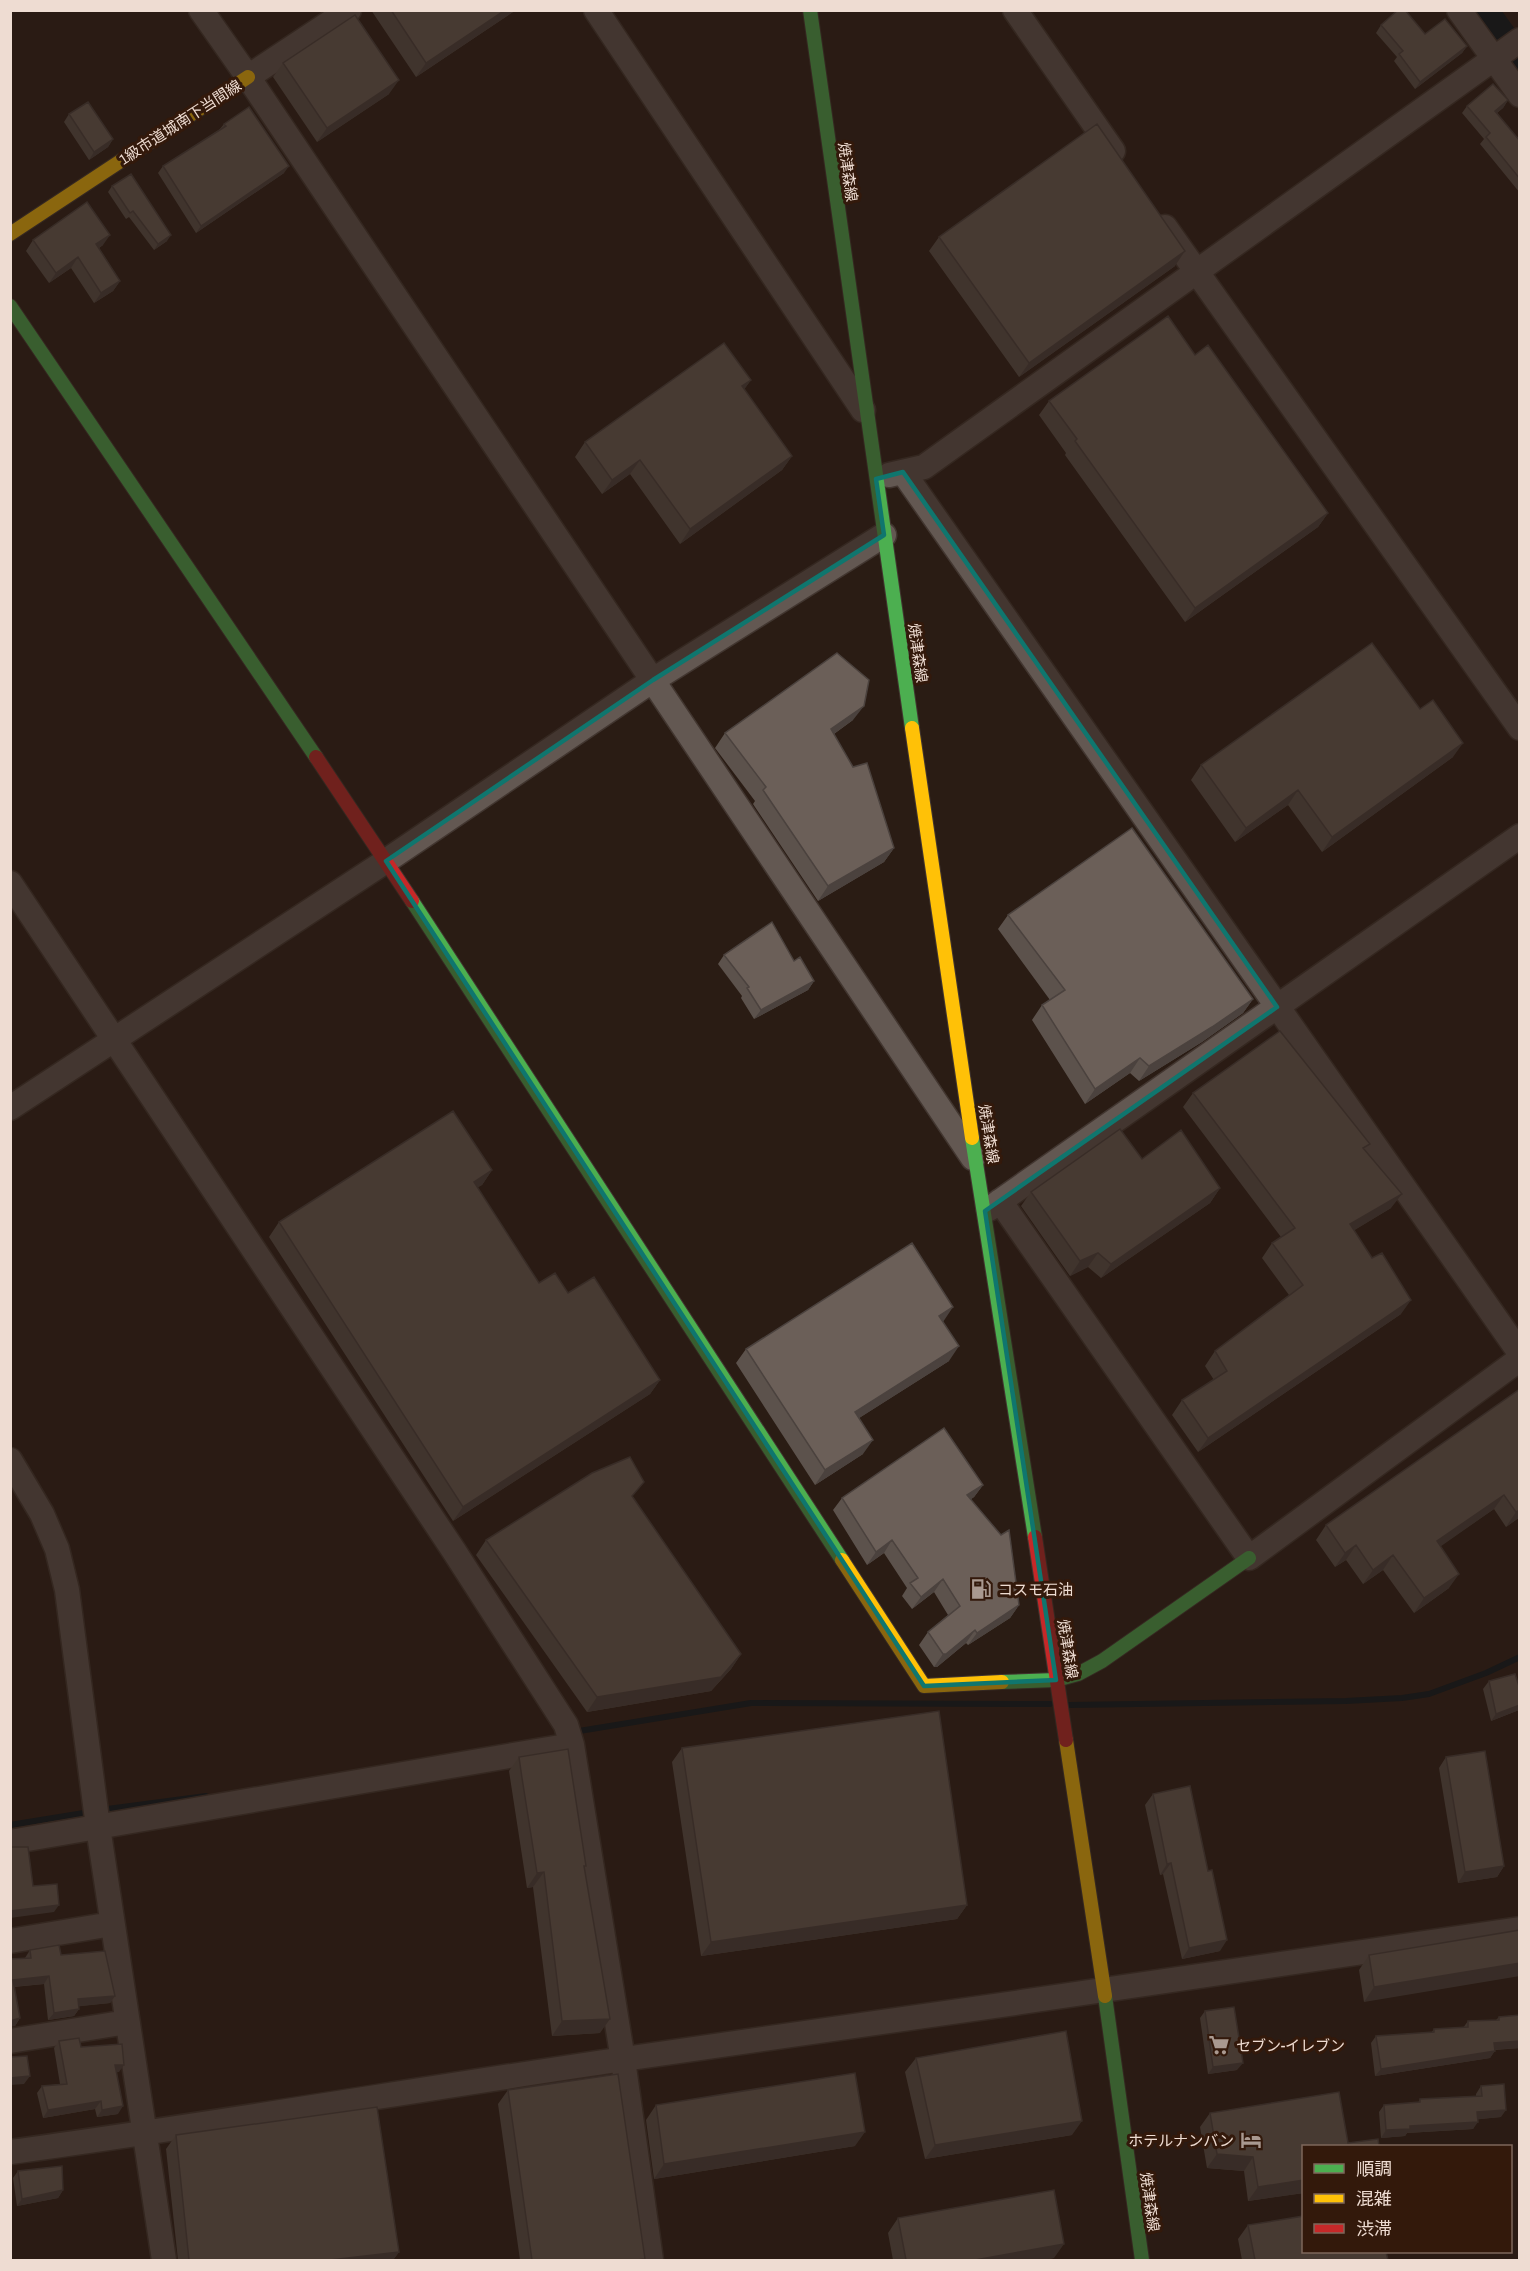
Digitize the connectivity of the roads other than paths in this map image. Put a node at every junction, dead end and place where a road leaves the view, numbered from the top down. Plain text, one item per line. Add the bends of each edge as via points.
1 (201, 10) edge
2 (349, 10) edge
3 (596, 10) edge
4 (810, 10) edge
5 (1015, 10) edge
6 (1459, 10) edge
7 (1520, 40) edge
8 (1492, 57) junction
9 (248, 77) junction
10 (1520, 95) edge
11 (1128, 174) edge
12 (1155, 213) edge
13 (10, 234) edge
14 (1196, 270) junction
15 (10, 306) edge
16 (867, 415) junction
17 (913, 470) junction
18 (876, 479) junction
19 (884, 535) junction
20 (653, 680) junction
21 (1520, 728) edge
22 (1520, 836) edge
23 (386, 861) junction
24 (10, 883) edge
25 (1278, 1007) junction
26 (113, 1040) junction
27 (10, 1108) edge
28 (976, 1162) junction
29 (993, 1206) junction
30 (1520, 1353) edge
31 (1520, 1359) edge
32 (10, 1461) edge
33 (1249, 1558) junction
34 (1056, 1680) junction
35 (569, 1735) junction
36 (98, 1827) junction
37 (10, 1842) edge
38 (112, 1924) junction
39 (1520, 1929) edge
40 (10, 1941) edge
41 (1104, 1992) junction
42 (127, 2022) junction
43 (10, 2041) edge
44 (622, 2060) junction
45 (144, 2134) junction
46 (10, 2152) edge
47 (164, 2260) edge
48 (651, 2260) edge
49 (1142, 2260) edge

1 - 9 street
2 - 9 street, 1級市道城南下当間線
3 - 16 street
4 - 16 street, 焼津森線
5 - 11 street
6 - 8 street
7 - 8 street
8 - 10 street
8 - 14 street
9 - 13 street, 1級市道城南下当間線
9 - 20 street
12 - 14 street
14 - 17 street
14 - 21 street
15 - 23 street
16 - 18 street, 焼津森線
17 - 18 street
17 - 25 street
18 - 19 street, 焼津森線
19 - 20 street
19 - 28 street, 焼津森線
20 - 23 street
20 - 28 street
22 - 25 street
23 - 26 street
23 - 34 street via 924,1686
24 - 26 street
25 - 29 street
25 - 30 street
26 - 27 street
26 - 35 street via 447,1541
28 - 29 street, 焼津森線
29 - 33 street
29 - 34 street, 焼津森線
31 - 33 street
32 - 36 street via 42,1514 67,1590
33 - 34 street via 1102,1661
34 - 41 street, 焼津森線
35 - 36 street
35 - 44 street
36 - 37 street
36 - 38 street
38 - 40 street
38 - 42 street
39 - 41 street
41 - 44 street
41 - 49 street, 焼津森線
42 - 43 street
42 - 45 street
44 - 45 street
44 - 48 street
45 - 46 street
45 - 47 street

